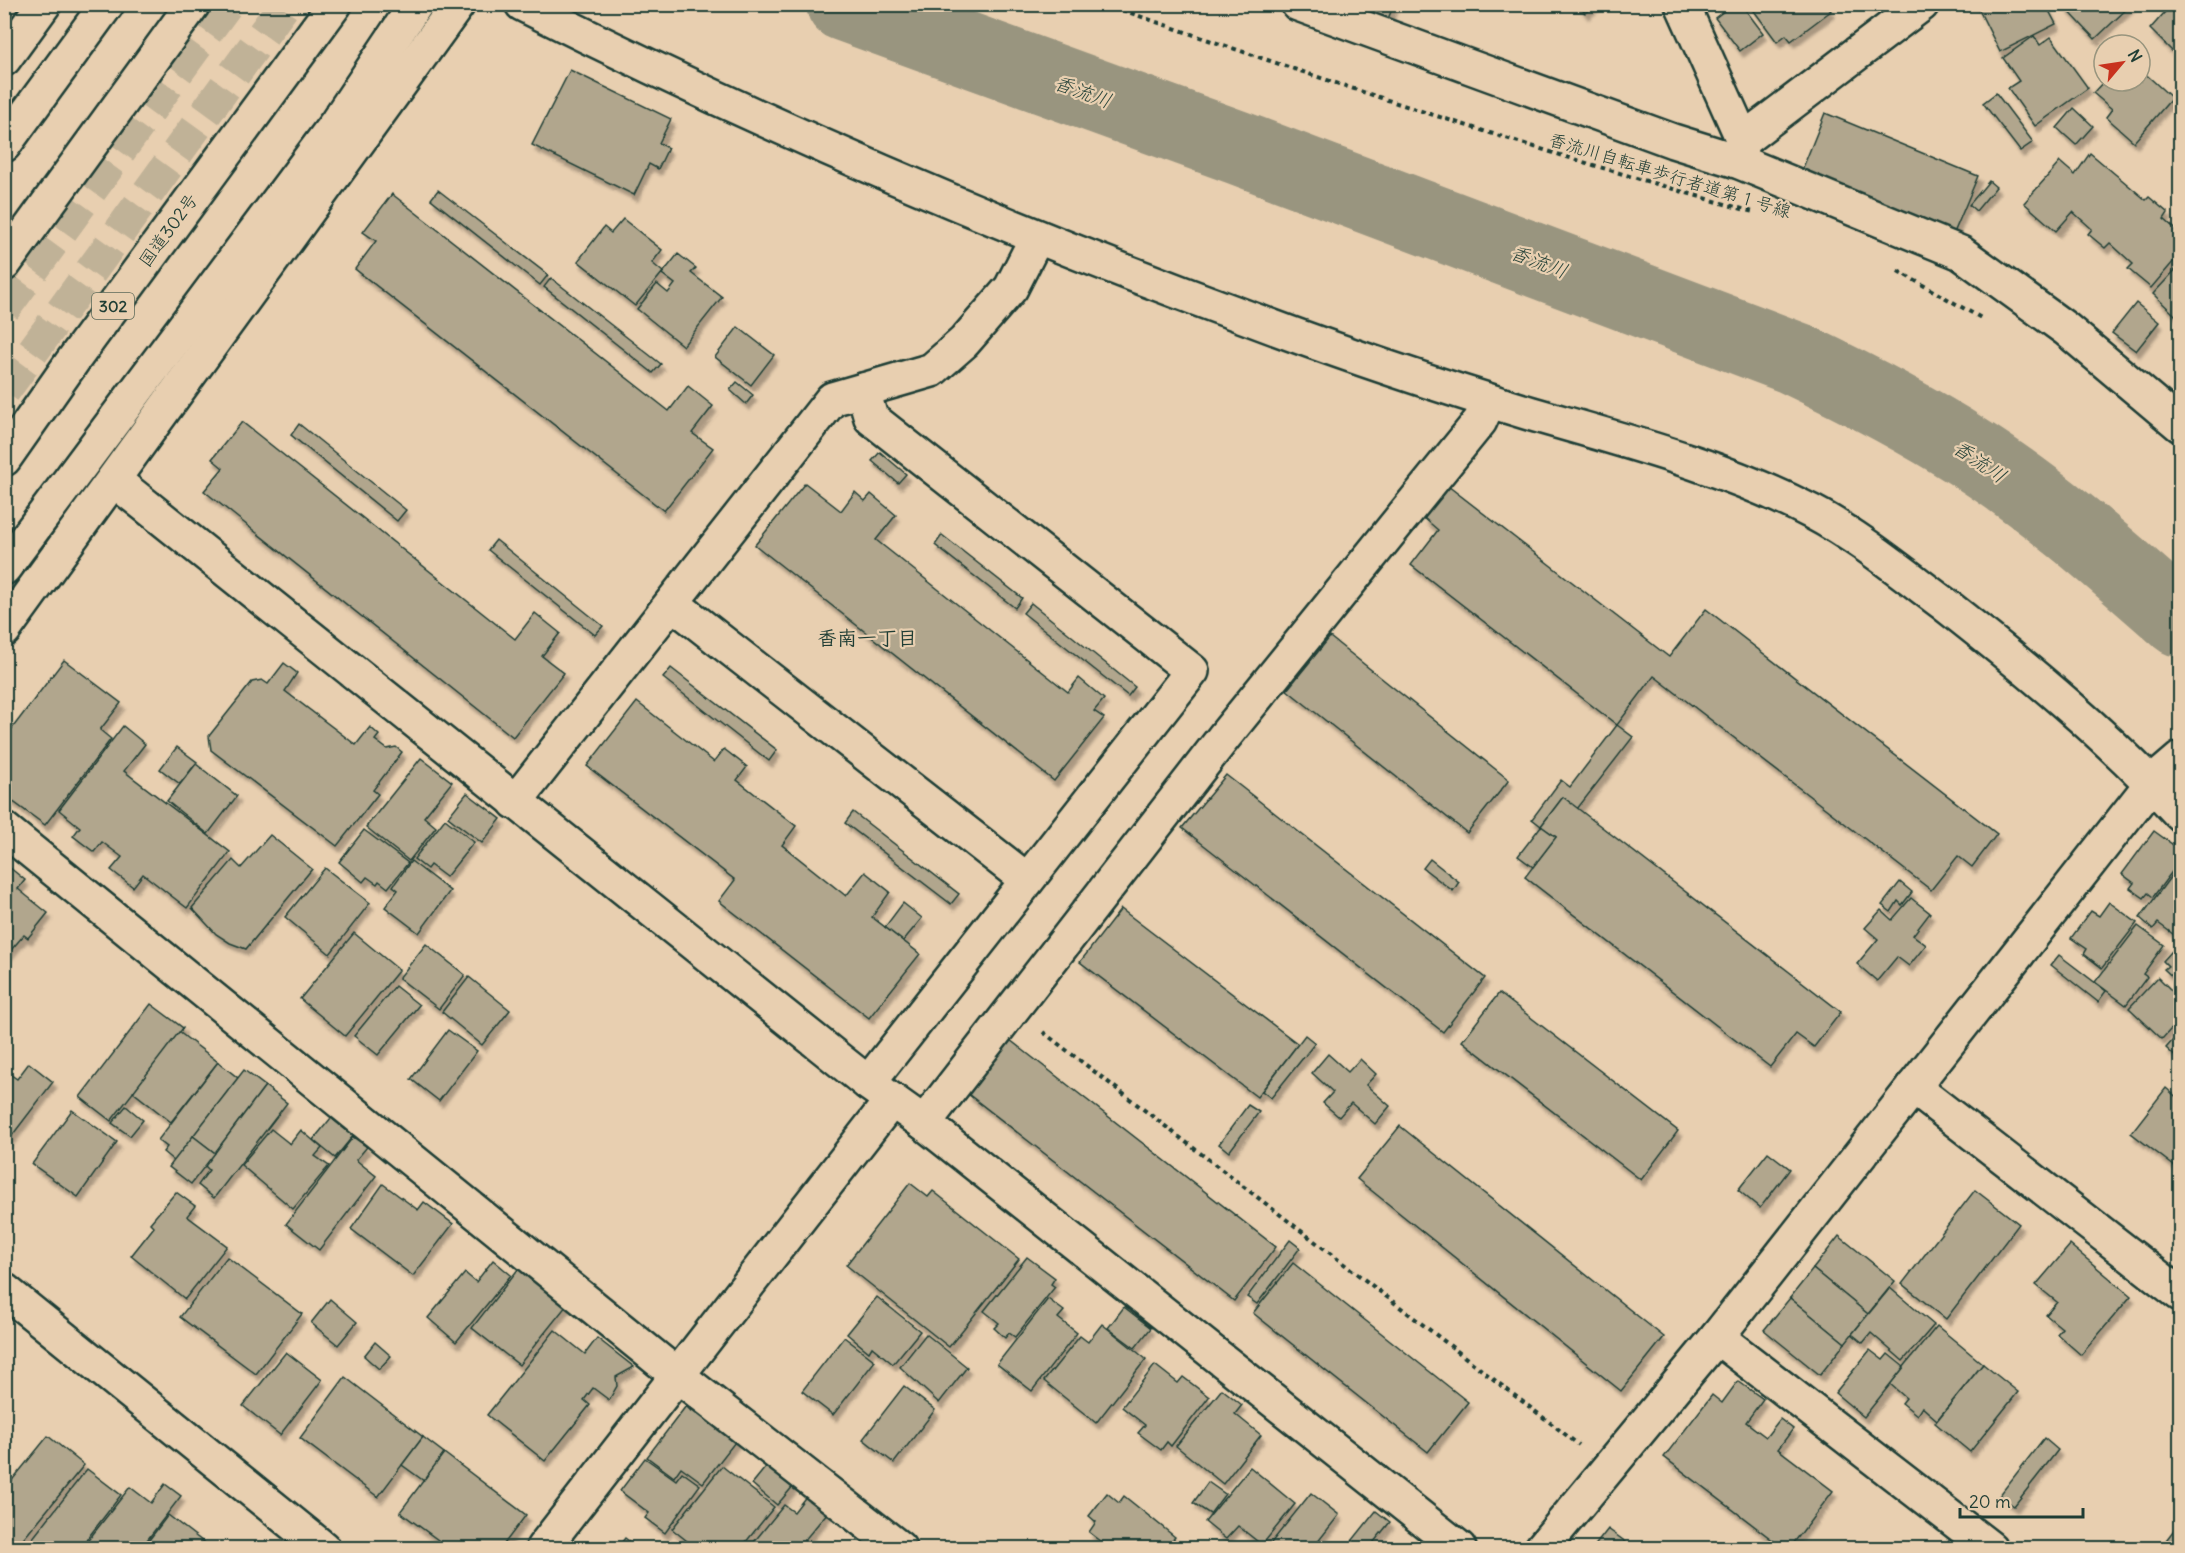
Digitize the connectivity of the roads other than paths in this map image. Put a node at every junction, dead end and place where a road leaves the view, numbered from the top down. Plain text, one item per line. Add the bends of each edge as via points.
1 (44, 4) edge
2 (107, 4) edge
3 (193, 4) edge
4 (335, 4) edge
5 (416, 4) edge
6 (458, 4) edge
7 (522, 4) edge
8 (1298, 4) edge
9 (1682, 4) edge
10 (1922, 4) edge
11 (4, 59) edge
12 (4, 145) edge
13 (1740, 151) junction
14 (1037, 237) junction
15 (4, 264) edge
16 (863, 390) junction
17 (1489, 401) junction
18 (2181, 425) edge
19 (4, 459) edge
20 (115, 481) junction
21 (4, 568) edge
22 (672, 603) junction
23 (4, 630) edge
24 (2181, 759) edge
25 (2152, 783) junction
26 (515, 802) junction
27 (2181, 814) edge
28 (4, 829) edge
29 (1027, 880) junction
30 (1913, 1087) junction
31 (880, 1092) junction
32 (924, 1123) junction
33 (4, 1290) edge
34 (2181, 1294) edge
35 (1717, 1337) junction
36 (677, 1375) junction
37 (323, 1548) edge
38 (543, 1548) edge
39 (899, 1548) edge
40 (1459, 1548) edge
41 (1542, 1548) edge
42 (1989, 1548) edge

1 - 11 main road
2 - 12 main road
3 - 15 main road
4 - 19 main road, 国道302号 / 302
5 - 21 main road via 337,122
6 - 20 main road
7 - 14 main road via 844,158
8 - 13 main road via 1673,141
9 - 13 main road
10 - 13 main road
13 - 18 main road via 1961,253 2066,329
14 - 16 main road via 1011,288 964,342 932,370
14 - 17 main road via 1256,321
16 - 22 main road via 832,399
16 - 29 main road via 872,418 1192,672
17 - 25 main road via 1707,466 1814,513 1906,574 2023,665
17 - 32 main road via 1480,421 1224,736
20 - 23 main road
20 - 26 main road
22 - 26 main road
22 - 29 main road
24 - 25 main road
25 - 27 main road
25 - 30 main road
26 - 31 main road
28 - 36 main road
29 - 31 main road
30 - 34 main road
30 - 35 main road
31 - 32 main road
31 - 36 main road
32 - 40 main road
33 - 37 main road
35 - 41 main road
35 - 42 main road
36 - 38 main road
36 - 39 main road

